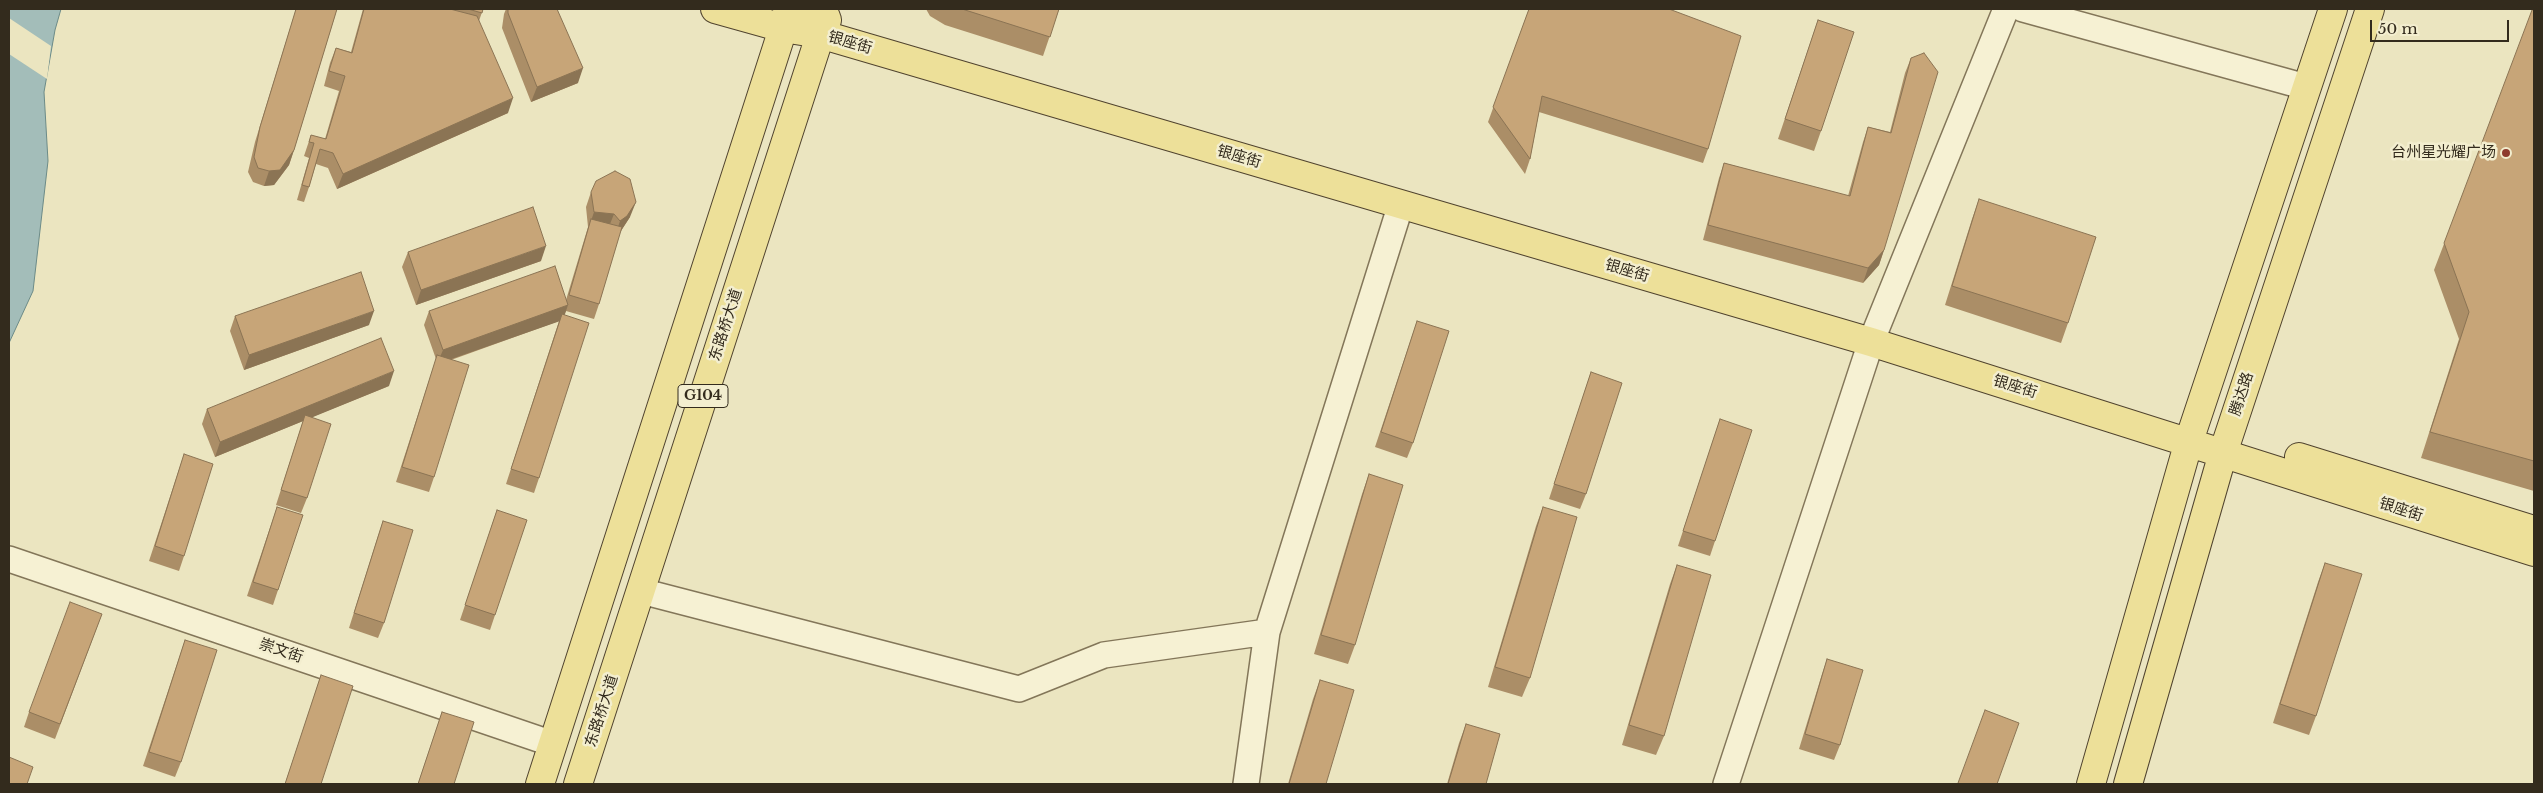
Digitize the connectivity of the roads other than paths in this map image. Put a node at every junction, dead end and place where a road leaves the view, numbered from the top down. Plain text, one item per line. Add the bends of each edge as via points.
1 (715, 9) edge
2 (2006, 9) edge
3 (2023, 9) edge
4 (2332, 9) edge
5 (2370, 9) edge
6 (788, 14) edge
7 (824, 21) edge
8 (2306, 87) junction
9 (1401, 204) junction
10 (1874, 333) junction
11 (2192, 433) junction
12 (2226, 444) junction
13 (2534, 530) edge
14 (2534, 552) edge
15 (9, 558) edge
16 (640, 591) junction
17 (1267, 632) junction
18 (553, 744) junction
19 (540, 784) edge
20 (578, 784) edge
21 (1246, 784) edge
22 (1726, 784) edge
23 (2091, 784) edge
24 (2128, 784) edge

1 - 6 main road, 银座街
2 - 10 street
3 - 8 street
4 - 8 main road
5 - 12 main road, 腾达路
6 - 7 main road, 银座街
6 - 18 main road, G104
7 - 9 main road, 银座街
7 - 10 main road
7 - 16 main road, 东路桥大道 / G104
8 - 11 main road
9 - 10 main road, 银座街
9 - 17 street
10 - 11 main road, 银座街
10 - 22 street
11 - 12 main road, 银座街
11 - 23 main road
12 - 13 main road
12 - 14 main road, 银座街
12 - 24 main road, 腾达路
15 - 18 street, 崇文街
16 - 17 street via 1019,689 1104,655
16 - 20 main road, 东路桥大道 / G104
17 - 21 street
18 - 19 main road, G104

